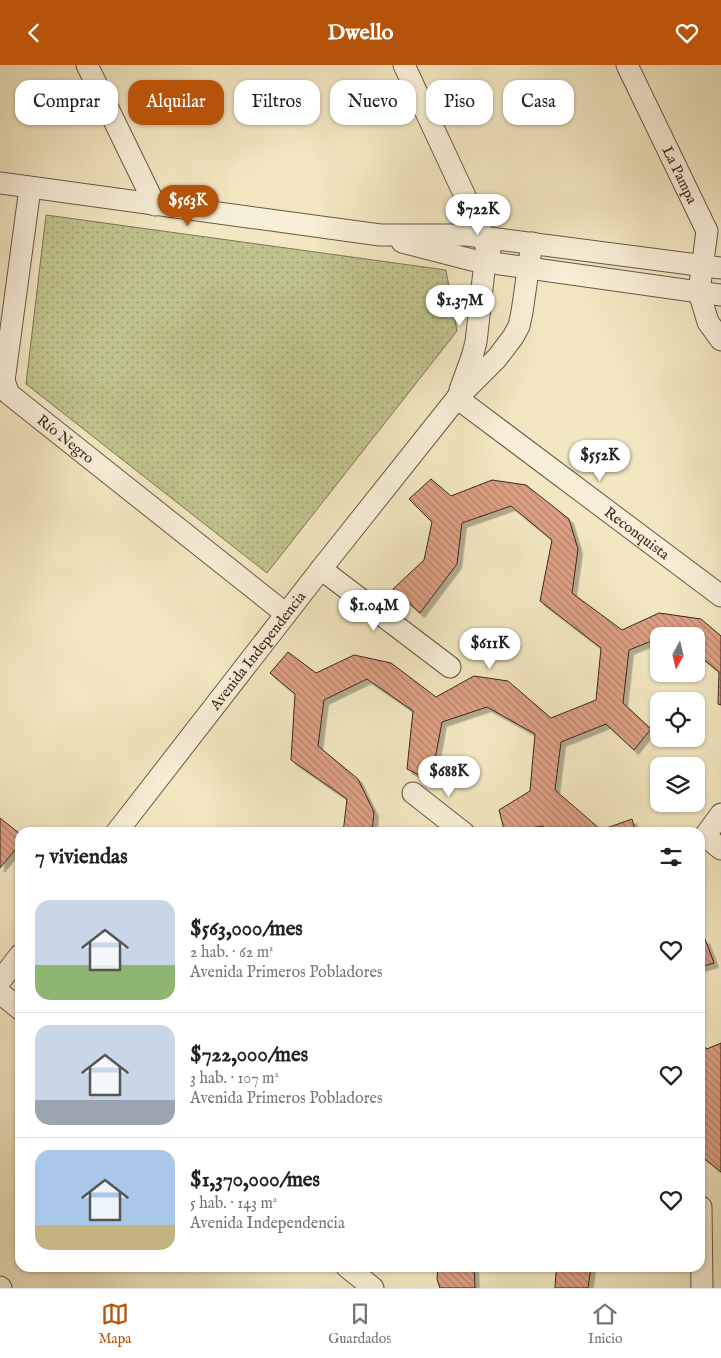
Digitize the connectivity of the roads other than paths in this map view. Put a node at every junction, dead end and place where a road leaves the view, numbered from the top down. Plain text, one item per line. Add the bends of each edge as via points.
1 (87, 65) edge
2 (404, 65) edge
3 (627, 65) edge
4 (0, 183) edge
5 (30, 187) junction
6 (155, 205) junction
7 (714, 227) edge
8 (380, 235) junction
9 (493, 238) junction
10 (532, 243) junction
11 (485, 262) junction
12 (712, 267) edge
13 (529, 268) junction
14 (700, 292) junction
15 (721, 295) edge
16 (721, 340) edge
17 (457, 398) junction
18 (321, 569) junction
19 (721, 596) edge
20 (286, 614) junction
21 (450, 667) dead end
22 (412, 793) dead end
23 (721, 814) edge
24 (121, 827) edge
25 (456, 827) edge
26 (709, 841) edge
27 (15, 962) edge
28 (0, 981) edge
29 (0, 993) edge
30 (15, 1005) edge
31 (702, 1272) edge
32 (702, 1288) edge

1 - 6 street
2 - 9 street
3 - 7 street, La Pampa
4 - 5 street
5 - 6 street
5 - 20 street, Río Negro via 4,381 9,394
6 - 8 street
7 - 12 street, La Pampa
8 - 9 street
8 - 11 street
9 - 10 street
9 - 11 street, Avenida Independencia via 486,248
10 - 12 street
10 - 13 street, Avenida Independencia
11 - 13 street
11 - 17 street, Avenida Independencia via 476,342
12 - 14 street, La Pampa
13 - 14 street
13 - 17 street, Avenida Independencia via 519,326 513,337 498,358
14 - 15 street
14 - 16 street via 708,322
17 - 18 street, Avenida Independencia
17 - 19 street, Reconquista
18 - 20 street, Avenida Independencia
18 - 21 street
20 - 24 street, Avenida Independencia
22 - 25 street
23 - 26 street
27 - 28 street
29 - 30 street
31 - 32 street

